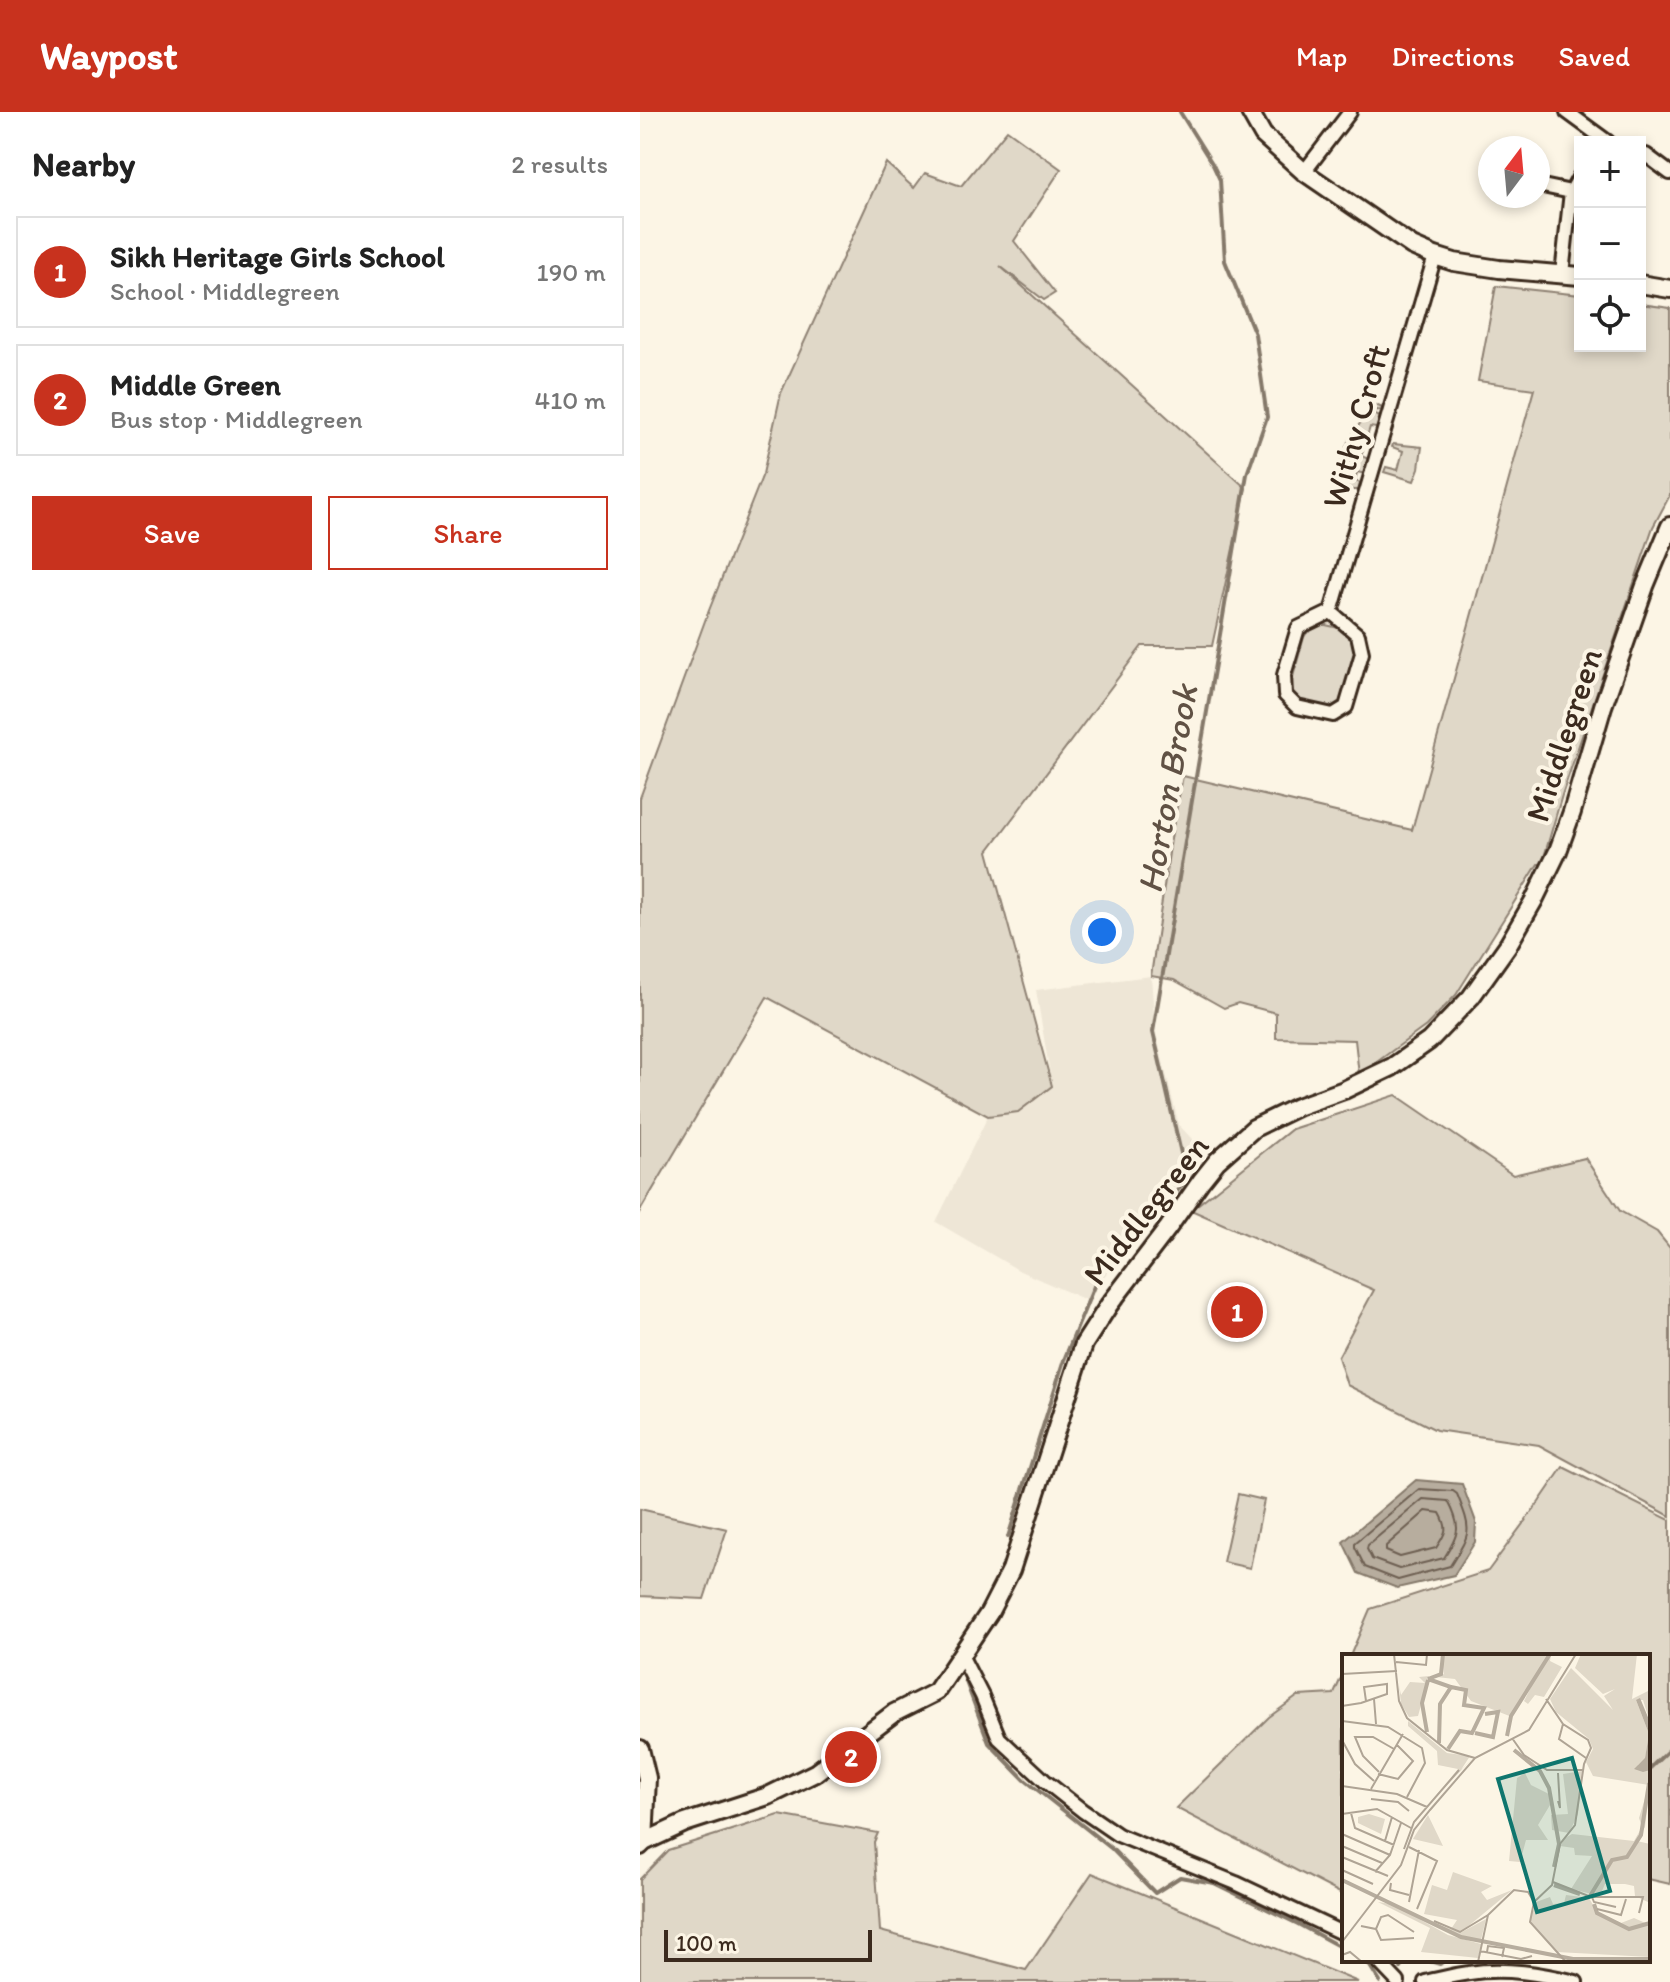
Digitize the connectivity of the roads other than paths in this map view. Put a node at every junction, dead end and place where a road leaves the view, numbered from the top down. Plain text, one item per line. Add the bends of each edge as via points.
1 (1250, 112) edge
2 (1350, 112) edge
3 (1567, 112) edge
4 (1600, 136) edge
5 (1646, 155) edge
6 (1304, 172) junction
7 (1670, 173) edge
8 (1574, 187) edge
9 (1550, 188) edge
10 (1571, 192) junction
11 (1435, 256) junction
12 (1562, 274) junction
13 (1574, 275) edge
14 (1646, 285) edge
15 (1670, 289) edge
16 (1670, 526) edge
17 (1331, 612) junction
18 (961, 1655) junction
19 (640, 1749) edge
20 (642, 1844) edge
21 (1342, 1933) edge
22 (1379, 1962) edge
23 (1398, 1982) edge
24 (1425, 1982) edge
25 (1576, 1982) edge

1 - 6 street via 1263,135
2 - 6 street
3 - 4 street
5 - 7 street
6 - 11 street
8 - 10 street
9 - 10 street
10 - 12 street
11 - 12 street
11 - 17 street, Withy Croft
12 - 13 street
14 - 15 street
16 - 18 street, Middlegreen via 1603,706 1558,851 1508,945 1471,997 1429,1041 1392,1067 1254,1128 1201,1181 1084,1344 1011,1570
17 - 17 street via 1298,628 1284,675 1285,695 1297,707 1333,715 1346,707 1362,653 1358,635
18 - 20 street, Middlegreen via 936,1692 894,1713 815,1773
18 - 21 street via 999,1738 1083,1811 1118,1835
19 - 20 street via 647,1778
22 - 23 street
24 - 25 street via 1470,1972 1509,1971

